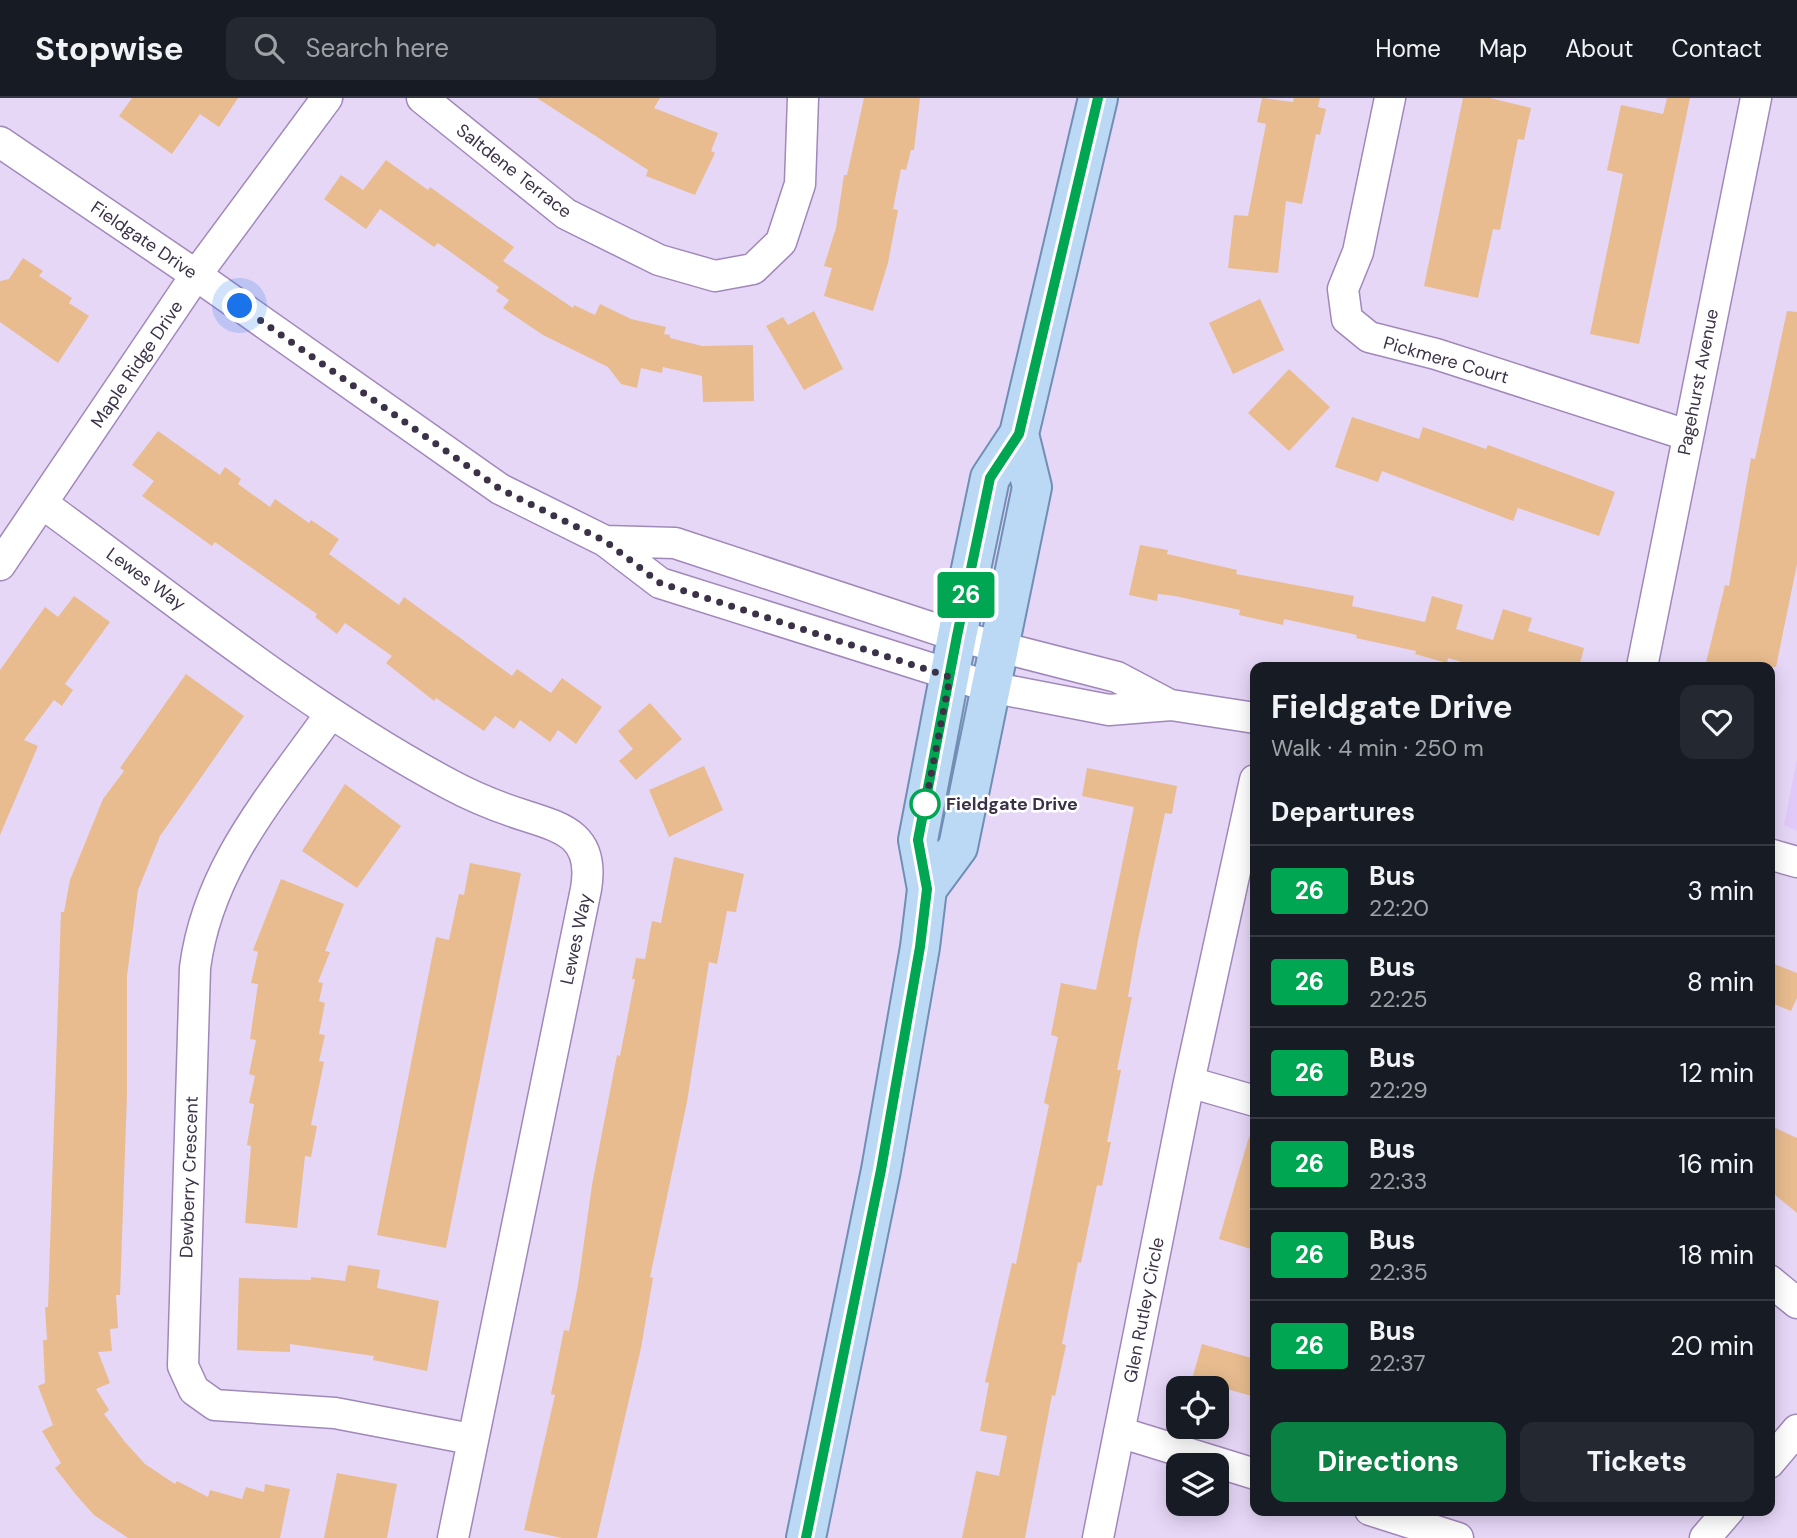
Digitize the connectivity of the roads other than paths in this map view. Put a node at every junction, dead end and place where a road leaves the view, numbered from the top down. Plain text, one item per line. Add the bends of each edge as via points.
1 (327, 98) edge
2 (422, 98) edge
3 (803, 98) edge
4 (1098, 98) edge
5 (1390, 98) edge
6 (1756, 98) edge
7 (0, 142) edge
8 (197, 275) junction
9 (1019, 434) junction
10 (1687, 435) junction
11 (43, 504) junction
12 (605, 541) junction
13 (0, 565) edge
14 (957, 636) junction
15 (999, 647) junction
16 (1643, 662) edge
17 (950, 677) junction
18 (990, 687) junction
19 (1171, 705) junction
20 (331, 713) junction
21 (1250, 717) edge
22 (1250, 803) edge
23 (1775, 855) edge
24 (1797, 862) edge
25 (927, 889) junction
26 (1189, 1082) junction
27 (1250, 1100) edge
28 (1775, 1285) edge
29 (1797, 1303) edge
30 (1797, 1430) edge
31 (1119, 1432) junction
32 (471, 1439) junction
33 (1775, 1456) edge
34 (1250, 1472) edge
35 (1389, 1516) edge
36 (1724, 1516) edge
37 (453, 1538) edge
38 (806, 1538) edge
39 (1098, 1538) edge
40 (1458, 1538) edge
41 (1706, 1538) edge

1 - 8 street, Maple Ridge Drive
2 - 3 street, Saltdene Terrace via 566,214 659,260 715,276 753,269 781,242 800,184
4 - 9 main road
5 - 10 street, Pickmere Court via 1358,252 1343,289 1347,319 1369,337
6 - 10 street, Pagehurst Avenue
7 - 8 street, Fieldgate Drive
8 - 11 street, Maple Ridge Drive
8 - 12 street, Fieldgate Drive via 500,489
9 - 14 main road via 990,478
9 - 15 main road via 1032,487
10 - 16 street, Pagehurst Avenue
11 - 13 street, Maple Ridge Drive
11 - 20 street, Lewes Way
12 - 14 street, Fieldgate Drive via 676,543
12 - 17 street, Fieldgate Drive via 660,583
14 - 15 street, Fieldgate Drive
14 - 17 main road
15 - 18 main road
15 - 19 street, Fieldgate Drive via 1117,677
17 - 18 street, Fieldgate Drive
17 - 25 main road via 918,840
18 - 19 street, Fieldgate Drive via 1109,710
18 - 25 main road via 958,847
19 - 21 street, Fieldgate Drive
20 - 32 street, Lewes Way via 481,800 555,823 581,848 587,868
20 - 32 street, Dewberry Crescent via 234,851 202,927 195,968 183,1366 194,1390 215,1405 335,1413
22 - 26 street, Glen Rutley Circle
23 - 24 street
25 - 38 main road via 881,1170
26 - 27 street
26 - 31 street, Glen Rutley Circle
28 - 29 street
30 - 33 street
31 - 34 street
31 - 39 street, Glen Rutley Circle
32 - 37 street, Lewes Way
35 - 40 street
36 - 41 street

